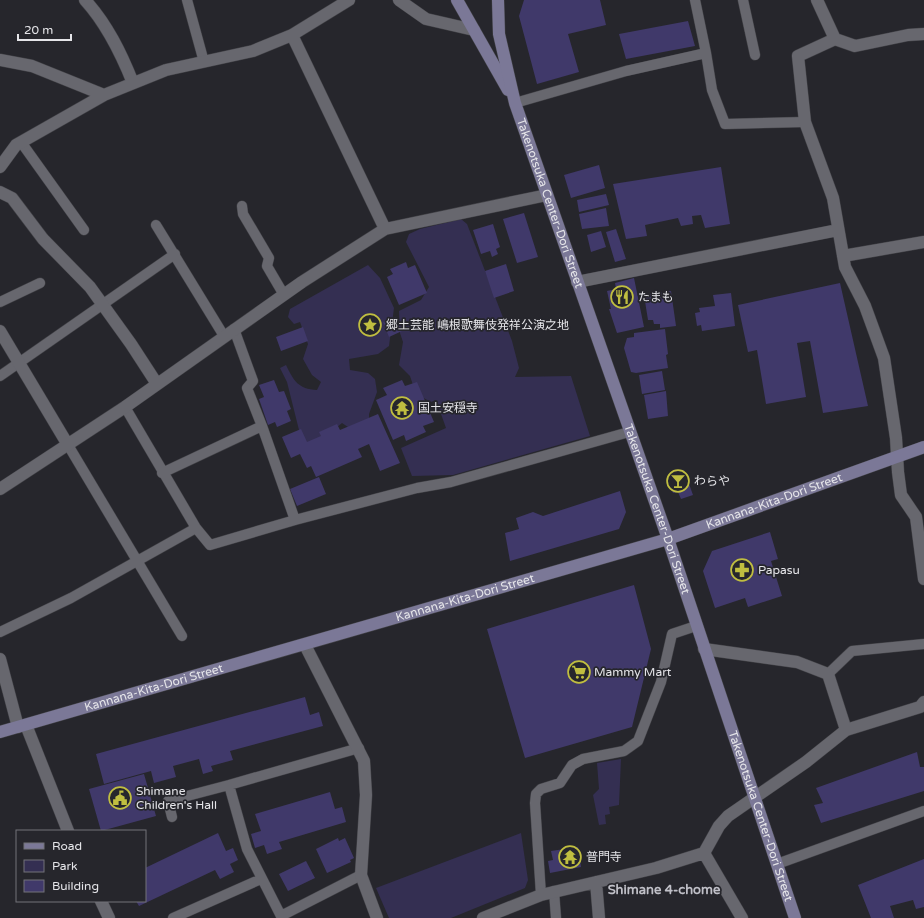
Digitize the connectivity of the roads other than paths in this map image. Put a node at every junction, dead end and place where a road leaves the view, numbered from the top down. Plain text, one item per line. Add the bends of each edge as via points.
1 (85, 0) edge
2 (187, 0) edge
3 (349, 0) edge
4 (399, 0) edge
5 (457, 0) edge
6 (695, 0) edge
7 (743, 0) edge
8 (817, 0) edge
9 (499, 1) edge
10 (474, 30) junction
11 (924, 34) edge
12 (292, 36) junction
13 (836, 39) junction
14 (706, 54) junction
15 (755, 55) dead end
16 (0, 60) edge
17 (204, 62) junction
18 (133, 83) junction
19 (104, 95) junction
20 (515, 102) junction
21 (805, 122) junction
22 (21, 142) junction
23 (0, 166) edge
24 (0, 192) edge
25 (547, 195) junction
26 (242, 206) dead end
27 (156, 225) dead end
28 (385, 229) junction
29 (84, 230) dead end
30 (838, 230) junction
31 (924, 242) edge
32 (175, 254) junction
33 (843, 256) junction
34 (576, 282) junction
35 (40, 283) dead end
36 (284, 295) junction
37 (0, 302) edge
38 (104, 305) junction
39 (229, 333) junction
40 (1, 335) edge
41 (19, 363) junction
42 (0, 376) edge
43 (157, 384) junction
44 (125, 407) junction
45 (262, 426) junction
46 (629, 432) junction
47 (68, 445) junction
48 (924, 447) edge
49 (898, 457) junction
50 (162, 474) junction
51 (0, 489) edge
52 (295, 520) junction
53 (196, 528) junction
54 (668, 539) junction
55 (137, 562) junction
56 (924, 579) edge
57 (696, 626) junction
58 (0, 632) edge
59 (182, 636) dead end
60 (924, 644) edge
61 (305, 645) junction
62 (704, 648) junction
63 (0, 659) edge
64 (828, 674) junction
65 (923, 707) edge
66 (22, 726) junction
67 (846, 730) junction
68 (0, 732) edge
69 (358, 748) junction
70 (229, 785) junction
71 (755, 797) junction
72 (924, 811) edge
73 (172, 817) dead end
74 (68, 830) edge
75 (704, 853) junction
76 (777, 864) junction
77 (361, 875) junction
78 (261, 879) junction
79 (596, 882) junction
80 (554, 891) junction
81 (541, 895) junction
82 (101, 902) edge
83 (282, 917) edge
84 (109, 918) edge
85 (173, 918) edge
86 (378, 918) edge
87 (483, 918) edge
88 (556, 918) edge
89 (599, 918) edge
90 (742, 918) edge
91 (795, 918) edge

1 - 18 street via 120,52
2 - 17 lane
3 - 12 street
4 - 10 street via 426,18
5 - 10 street, Takenotsuka Center-Dori Street
6 - 14 lane
7 - 15 lane
8 - 13 street
9 - 20 street, Takenotsuka Center-Dori Street via 499,34
10 - 20 street, Takenotsuka Center-Dori Street
11 - 13 street via 855,46
12 - 17 street via 252,52
12 - 28 street
13 - 21 street via 798,56
14 - 20 lane via 626,71
14 - 21 lane via 712,90 725,124
16 - 19 street via 32,66
17 - 18 street via 166,70
18 - 19 street
19 - 22 street
20 - 25 street, Takenotsuka Center-Dori Street
21 - 30 street via 833,198
22 - 23 street
22 - 29 lane
24 - 38 street via 12,198 43,239
25 - 28 street
25 - 34 street, Takenotsuka Center-Dori Street
26 - 36 lane via 269,258 267,266
27 - 32 lane
28 - 36 street
30 - 33 street
30 - 34 street
31 - 33 street
32 - 38 lane
32 - 39 lane
33 - 49 street via 845,267 864,306 884,358
34 - 46 street, Takenotsuka Center-Dori Street
35 - 37 lane
36 - 39 street
38 - 41 lane
38 - 43 street
39 - 43 street
39 - 45 lane via 253,381 247,388
40 - 41 street
41 - 42 lane
41 - 47 street
43 - 44 street
44 - 47 street
44 - 50 lane
45 - 50 lane
45 - 52 lane
46 - 52 lane via 451,482
46 - 54 street, Takenotsuka Center-Dori Street
47 - 51 street
47 - 55 lane
48 - 49 street, Kannana-Kita-Dori Street
49 - 54 street, Kannana-Kita-Dori Street
49 - 56 street via 902,495 916,517
50 - 53 lane
52 - 53 lane via 210,545
53 - 55 lane
54 - 57 street, Takenotsuka Center-Dori Street
54 - 61 street, Kannana-Kita-Dori Street
55 - 58 lane via 71,598
55 - 59 lane
57 - 62 street, Takenotsuka Center-Dori Street
57 - 81 lane via 672,634 661,682 638,741 624,751 582,759 572,765 560,783 541,789 536,794
60 - 64 lane via 852,652
61 - 66 street, Kannana-Kita-Dori Street
61 - 69 street
62 - 64 street via 797,662
62 - 71 street, Takenotsuka Center-Dori Street
63 - 66 street
64 - 67 street
65 - 67 street
66 - 68 street, Kannana-Kita-Dori Street
66 - 74 street
67 - 71 street via 806,762
69 - 70 lane
69 - 77 street via 364,761 366,795
70 - 73 lane via 168,801
70 - 78 lane via 247,850
71 - 75 street via 728,816 719,826
71 - 76 street, Takenotsuka Center-Dori Street
72 - 76 lane
75 - 79 street via 656,868
75 - 90 street
76 - 91 street, Takenotsuka Center-Dori Street
77 - 83 lane
77 - 86 street
78 - 83 lane
78 - 85 lane
79 - 80 street
79 - 89 street
80 - 81 street
80 - 88 lane
81 - 87 street
82 - 84 street

